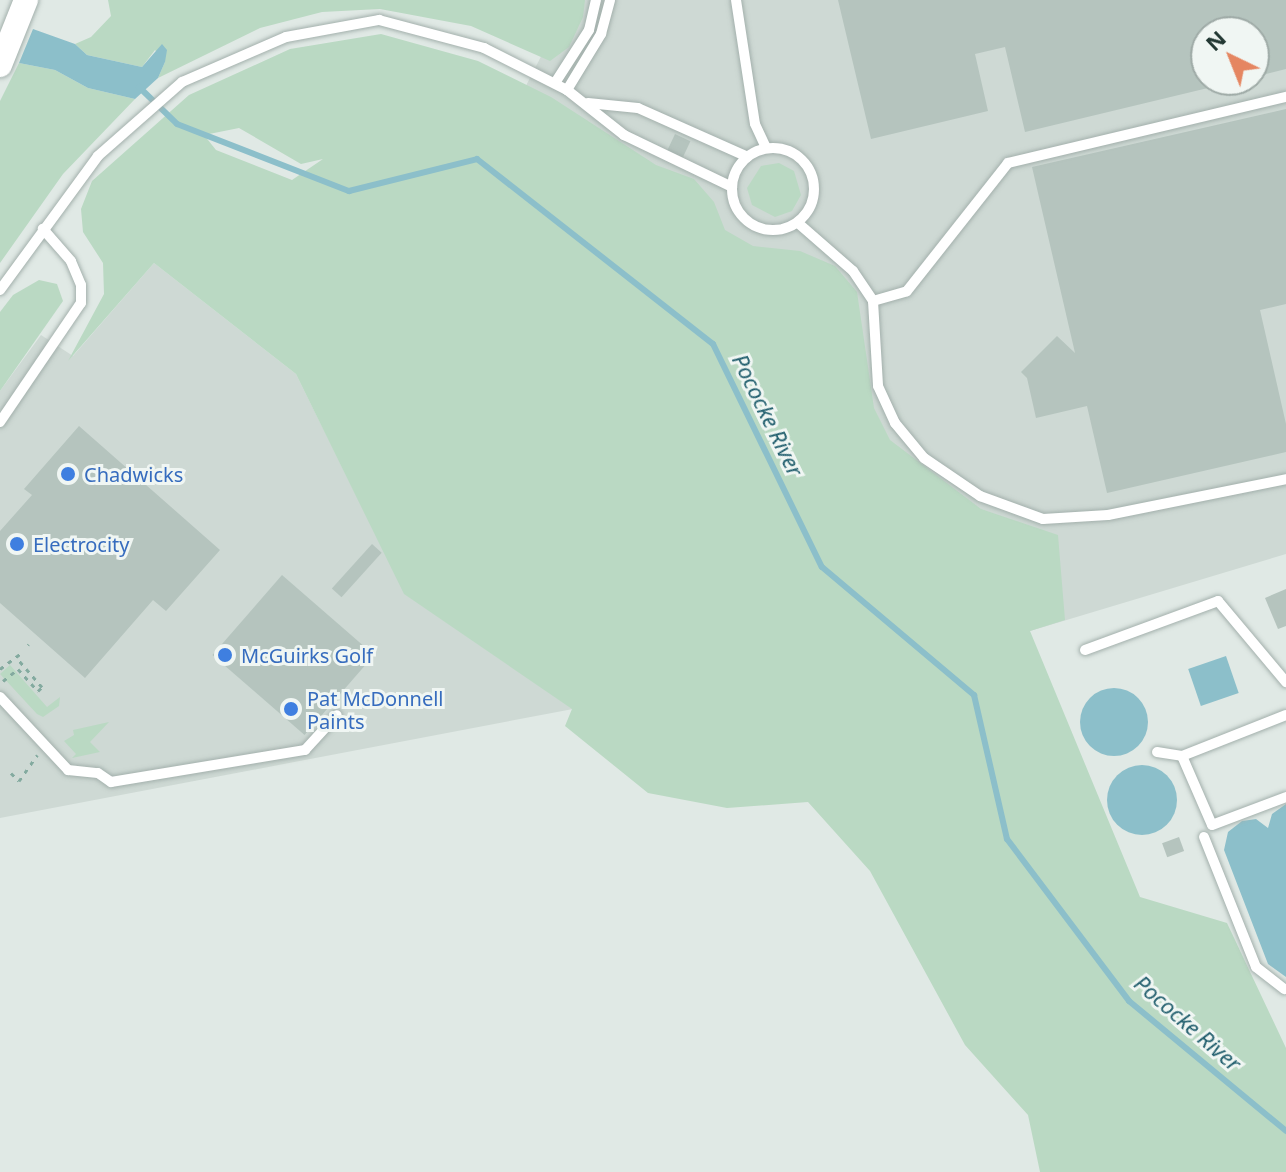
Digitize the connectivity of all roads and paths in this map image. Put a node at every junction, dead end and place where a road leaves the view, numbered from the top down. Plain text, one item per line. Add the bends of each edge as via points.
1 (596, 0) edge
2 (610, 0) edge
3 (736, 0) edge
4 (24, 4) edge
5 (0, 65) edge
6 (555, 83) junction
7 (567, 90) junction
8 (1286, 97) edge
9 (588, 103) junction
10 (766, 148) junction
11 (748, 157) junction
12 (732, 187) junction
13 (798, 223) junction
14 (43, 229) junction
15 (0, 290) edge
16 (873, 301) junction
17 (0, 422) edge
18 (1286, 479) edge
19 (1085, 650) dead end
20 (0, 669) edge
21 (3, 681) dead end
22 (1286, 682) edge
23 (0, 697) edge
24 (337, 715) dead end
25 (1286, 715) edge
26 (47, 748) junction
27 (1157, 752) dead end
28 (1182, 756) junction
29 (11, 773) dead end
30 (1286, 797) edge
31 (1212, 825) junction
32 (1284, 989) dead end

1 - 6 lane via 589,30
2 - 7 lane via 601,34
3 - 10 lane via 755,124
4 - 5 main road
6 - 7 lane
6 - 14 lane via 484,48 379,20 286,37 182,82 98,156
7 - 9 lane
8 - 16 lane via 1008,163 907,291
9 - 11 lane via 638,108
9 - 12 lane via 624,135
10 - 11 lane
10 - 13 lane via 793,153 811,173 813,200
11 - 12 lane
12 - 13 lane via 739,212 759,229 786,229
13 - 16 lane via 853,271
14 - 15 lane
14 - 17 lane via 71,261 81,285 81,303
16 - 18 lane via 878,386 895,423 924,458 980,496 1043,519 1082,517
19 - 22 lane via 1218,601
20 - 21 path via 18,656 42,687 38,691 18,669
23 - 26 lane
24 - 26 lane via 305,750 111,782 98,773 68,770
25 - 28 lane
26 - 29 path via 34,757 19,781
27 - 28 lane
28 - 31 lane
30 - 31 lane
31 - 32 lane via 1199,838 1256,967

